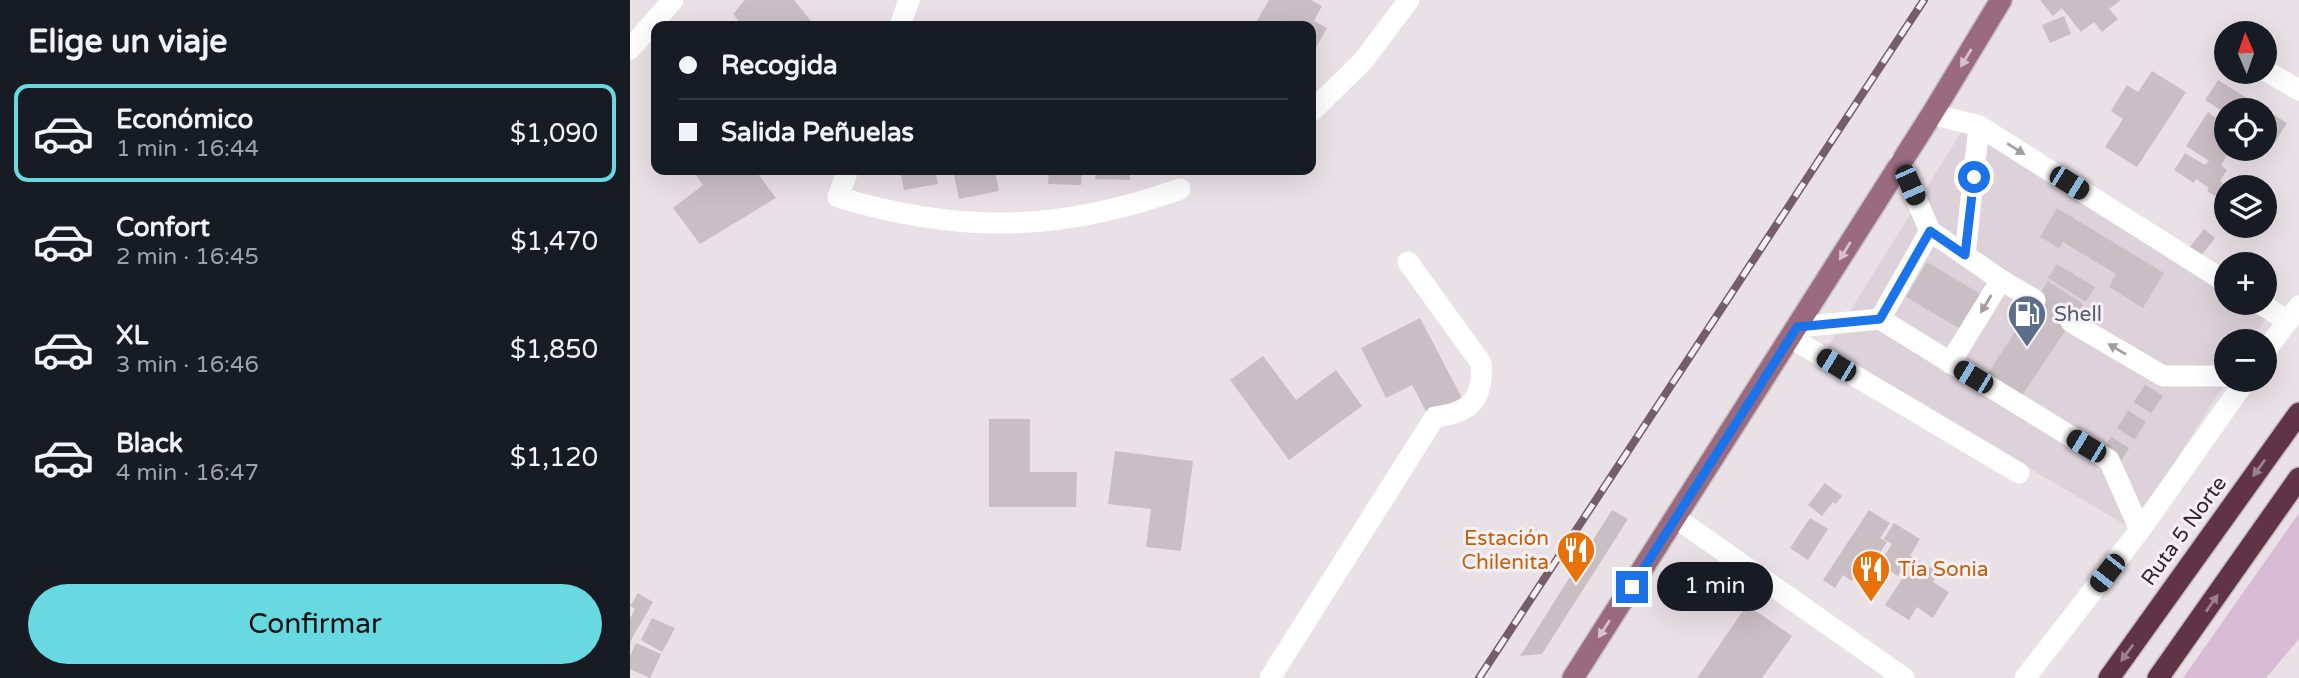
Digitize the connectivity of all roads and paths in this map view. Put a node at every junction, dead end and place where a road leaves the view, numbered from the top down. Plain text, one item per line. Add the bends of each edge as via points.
1 (673, 0) edge
2 (909, 0) edge
3 (1409, 0) edge
4 (2001, 0) edge
5 (655, 21) edge
6 (902, 21) edge
7 (651, 25) edge
8 (630, 49) edge
9 (2277, 77) edge
10 (2299, 90) edge
11 (1316, 107) edge
12 (1932, 114) junction
13 (1979, 126) junction
14 (1900, 162) junction
15 (846, 175) edge
16 (1180, 189) dead end
17 (1930, 231) junction
18 (1965, 255) junction
19 (1408, 262) dead end
20 (2214, 274) edge
21 (2001, 280) junction
22 (2035, 300) tunnel mouth
23 (2293, 314) edge
24 (1880, 319) junction
25 (2071, 322) tunnel mouth
26 (1794, 332) junction
27 (2277, 336) edge
28 (1950, 363) junction
29 (2214, 376) edge
30 (2238, 392) edge
31 (2299, 413) edge
32 (2020, 473) dead end
33 (2299, 478) edge
34 (1675, 518) junction
35 (2140, 530) junction
36 (1270, 678) edge
37 (1573, 678) edge
38 (1904, 678) edge
39 (2025, 678) edge
40 (2109, 678) edge
41 (2158, 678) edge

1 - 5 street
2 - 6 street
3 - 11 street via 1363,61
4 -> 12 main road
7 - 8 street
9 - 10 street
12 - 13 street
12 - 14 main road
13 - 18 street
13 -> 20 street
14 - 17 street
14 -> 26 main road
15 - 16 street via 838,197 910,216 983,224 1063,220 1142,203
17 - 18 street
17 - 24 street
18 - 21 street
19 - 36 street via 1481,363 1479,392 1463,411 1435,417
21 - 22 street
21 -> 28 street
23 - 27 street
24 - 26 street
24 - 28 street
29 -> 25 street via 2164,376
26 - 32 street
26 - 34 main road
28 - 35 street via 2109,460
30 - 35 street
31 -> 40 highway, Ruta 5 Norte
41 -> 33 highway
34 -> 37 main road
34 - 38 street
35 - 39 street

